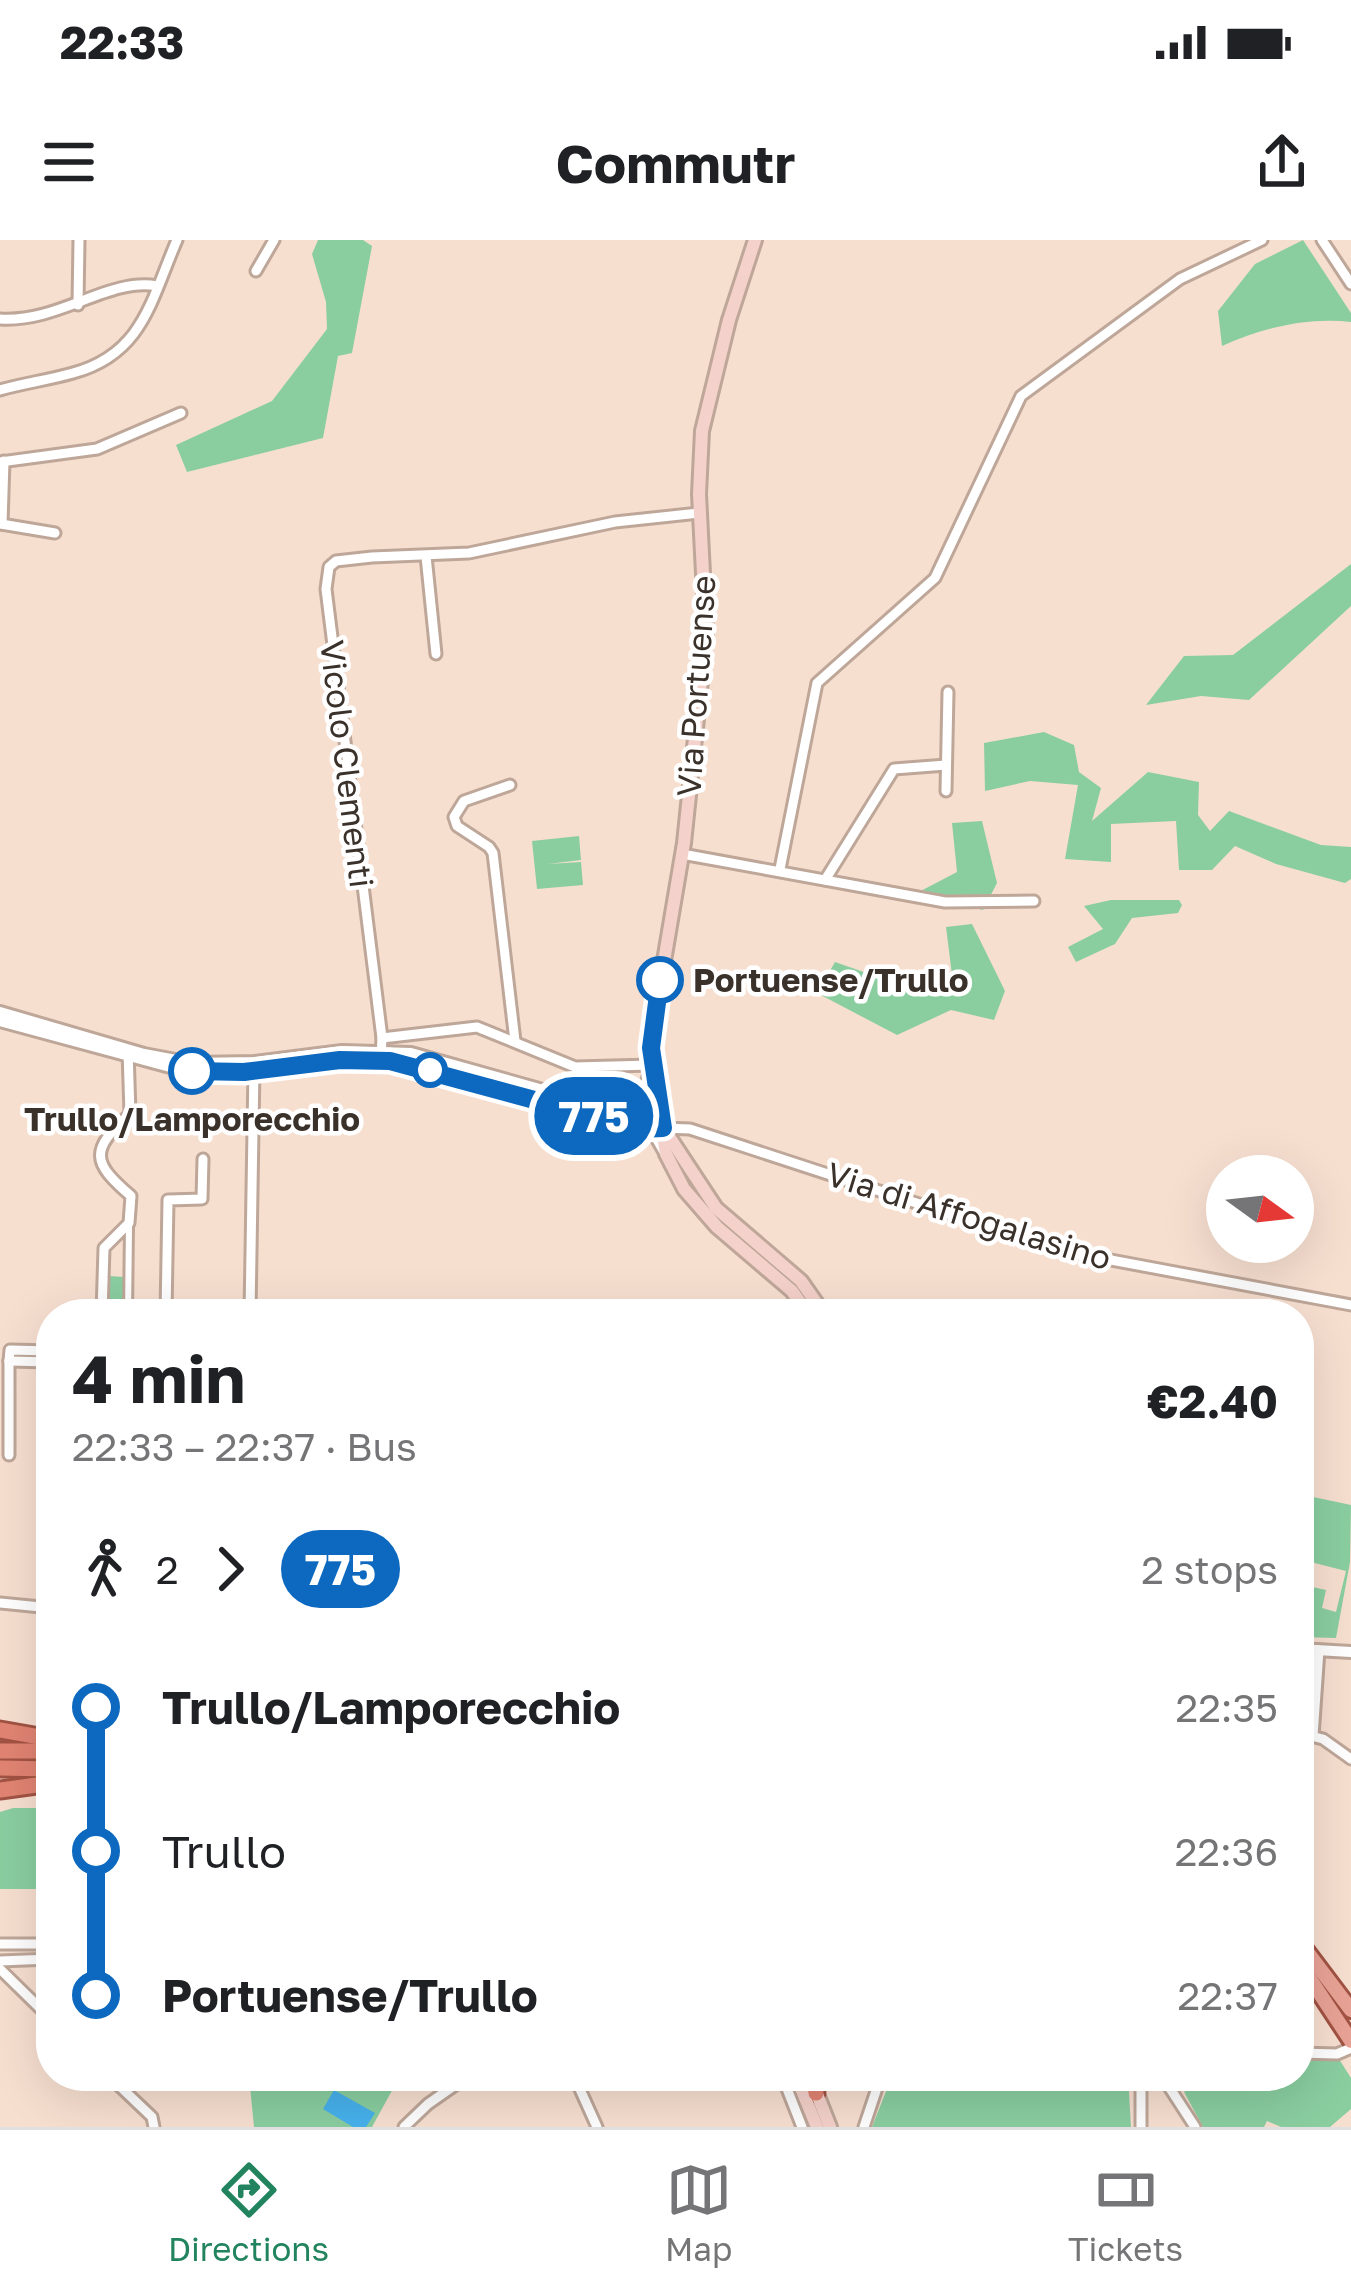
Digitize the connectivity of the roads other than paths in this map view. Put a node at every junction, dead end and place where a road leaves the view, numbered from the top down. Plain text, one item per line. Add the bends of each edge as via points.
1 (79, 240) edge
2 (177, 240) edge
3 (274, 240) edge
4 (754, 240) edge
5 (1262, 240) edge
6 (1322, 240) edge
7 (256, 272) dead end
8 (1351, 284) edge
9 (157, 286) junction
10 (78, 305) junction
11 (0, 319) edge
12 (0, 390) edge
13 (182, 412) dead end
14 (2, 462) edge
15 (699, 513) junction
16 (1, 524) edge
17 (55, 533) dead end
18 (426, 556) junction
19 (436, 654) dead end
20 (948, 692) dead end
21 (946, 765) junction
22 (511, 785) dead end
23 (946, 790) dead end
24 (682, 854) junction
25 (780, 869) junction
26 (825, 880) junction
27 (1034, 901) dead end
28 (6, 1018) edge
29 (409, 1035) junction
30 (515, 1041) junction
31 (381, 1050) junction
32 (411, 1053) junction
33 (128, 1054) junction
34 (652, 1065) junction
35 (254, 1066) junction
36 (495, 1082) junction
37 (637, 1116) junction
38 (663, 1128) junction
39 (642, 1129) junction
40 (666, 1154) junction
41 (203, 1159) dead end
42 (129, 1223) junction
43 (102, 1299) edge
44 (128, 1299) edge
45 (166, 1299) edge
46 (250, 1299) edge
47 (796, 1299) edge
48 (814, 1299) edge
49 (1351, 1304) edge
50 (36, 1351) edge
51 (9, 1361) junction
52 (36, 1362) edge
53 (9, 1455) dead end
54 (0, 1604) edge
55 (36, 1607) edge
56 (1314, 1650) edge
57 (1319, 1650) junction
58 (1351, 1652) edge
59 (1314, 1722) edge
60 (0, 1730) edge
61 (36, 1736) edge
62 (1314, 1736) edge
63 (0, 1751) edge
64 (36, 1751) edge
65 (1351, 1759) edge
66 (0, 1768) edge
67 (36, 1769) edge
68 (36, 1785) edge
69 (0, 1790) edge
70 (0, 1944) edge
71 (36, 1944) edge
72 (1314, 1960) edge
73 (36, 1961) edge
74 (0, 1965) edge
75 (1314, 1986) edge
76 (36, 2003) edge
77 (1349, 2004) edge
78 (1351, 2044) edge
79 (1314, 2053) edge
80 (125, 2091) edge
81 (447, 2091) edge
82 (581, 2091) edge
83 (791, 2091) edge
84 (801, 2091) edge
85 (816, 2091) edge
86 (876, 2091) edge
87 (1141, 2091) edge
88 (1172, 2091) edge
89 (811, 2125) edge
90 (154, 2127) edge
91 (404, 2127) edge
92 (597, 2127) edge
93 (830, 2127) edge
94 (864, 2127) edge
95 (1142, 2127) edge
96 (1195, 2127) edge

1 - 10 street
2 - 9 street
3 - 7 street
4 - 15 main road, Via Portuense via 706,407
5 - 25 street via 1180,279 1021,395 935,578 817,683
6 - 8 street
9 - 10 street via 130,286
9 - 12 street via 118,353
10 - 11 street via 32,320
13 - 14 street via 97,449
14 - 16 street
15 - 18 street, Vicolo Clementi
15 - 24 main road, Via Portuense via 706,633
16 - 17 street
18 - 19 street
18 - 31 street, Vicolo Clementi via 336,561 326,578
20 - 21 street
21 - 23 street
21 - 26 street via 895,769
22 - 30 street via 464,801 454,817 492,850
24 - 25 street
24 - 34 main road, Via Portuense
25 - 26 street
26 - 27 street via 946,902
28 - 33 street
29 - 30 street via 478,1027
29 - 31 street
29 - 32 street
30 - 34 street via 574,1067
31 - 32 street
31 - 35 street
31 - 36 street
32 - 36 street
33 - 35 street
33 - 42 street via 130,1114 100,1153 104,1173 130,1196
34 - 37 street, Via Portuense
34 - 38 main road, Via Portuense
35 - 46 street
36 - 37 street
36 - 39 street
37 - 38 street
38 - 39 street
38 - 40 main road, Via Portuense
38 - 48 main road, Via Portuense via 716,1208
38 - 49 street, Via di Affogalasino via 678,1125 1064,1251
39 - 40 street
40 - 47 main road, Via Portuense via 700,1210
41 - 45 street via 202,1199 168,1200
42 - 43 street via 104,1248
42 - 44 street
50 - 51 street via 10,1350
51 - 52 street
51 - 53 street
54 - 55 street
56 - 57 street
57 - 58 street
57 - 59 street
60 - 61 highway
62 - 65 street
63 - 64 highway
66 - 67 highway
68 - 69 highway
70 - 71 street
72 - 77 main road
73 - 74 street
74 - 76 street
75 - 78 main road
78 - 79 street
80 - 90 street
81 - 91 street
82 - 92 street
83 - 89 street
84 - 89 main road
85 - 93 main road
86 - 94 street
87 - 95 street
88 - 96 street

